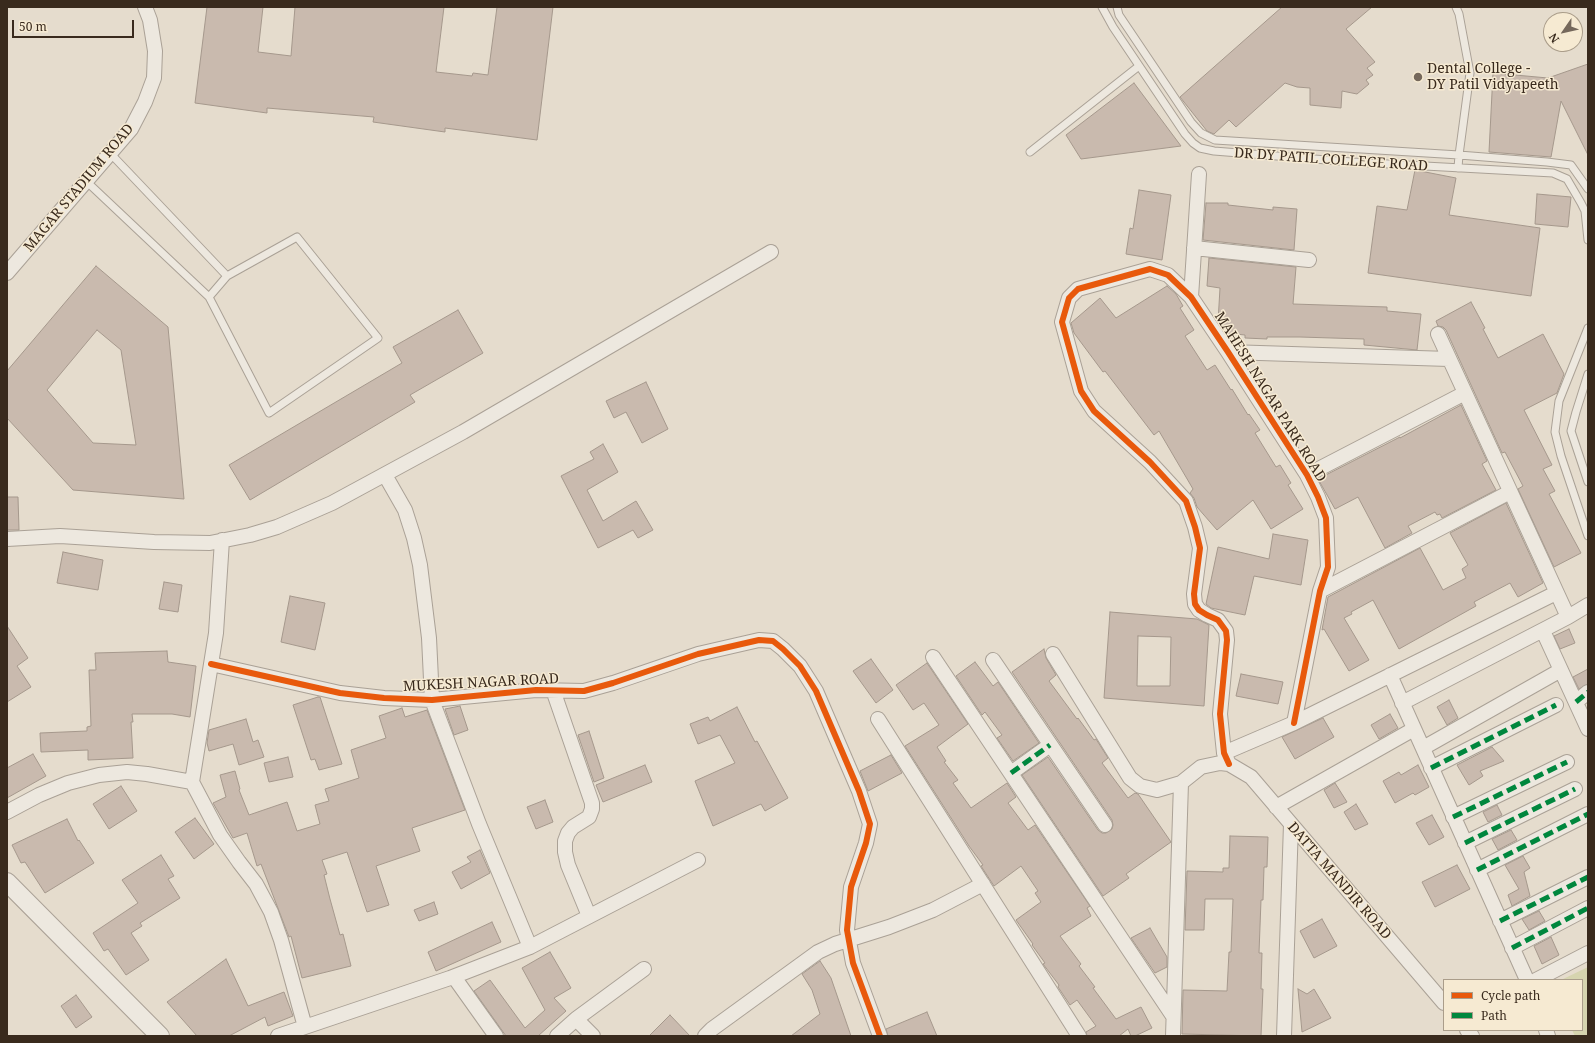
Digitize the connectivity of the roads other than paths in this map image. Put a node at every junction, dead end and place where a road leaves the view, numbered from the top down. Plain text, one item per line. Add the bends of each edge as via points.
1 (145, 7) edge
2 (1102, 7) edge
3 (1116, 7) edge
4 (1456, 7) edge
5 (1139, 66) junction
6 (1030, 152) dead end
7 (110, 153) junction
8 (1459, 154) junction
9 (1458, 168) junction
10 (1199, 174) dead end
11 (86, 181) junction
12 (1587, 185) edge
13 (1573, 188) junction
14 (1585, 202) edge
15 (1588, 240) edge
16 (1194, 248) junction
17 (771, 252) dead end
18 (1309, 260) dead end
19 (7, 273) edge
20 (227, 276) junction
21 (209, 297) junction
22 (1191, 297) junction
23 (1588, 328) edge
24 (1438, 334) dead end
25 (1228, 352) junction
26 (1449, 359) junction
27 (1588, 374) edge
28 (1465, 393) junction
29 (385, 475) junction
30 (1307, 475) junction
31 (1588, 482) edge
32 (1510, 492) junction
33 (1588, 536) edge
34 (7, 540) edge
35 (222, 540) junction
36 (1320, 591) junction
37 (1556, 593) junction
38 (1588, 605) edge
39 (1568, 617) junction
40 (1543, 630) junction
41 (1053, 654) dead end
42 (933, 657) dead end
43 (212, 658) junction
44 (993, 660) dead end
45 (1561, 670) junction
46 (1390, 675) junction
47 (553, 690) junction
48 (1588, 692) edge
49 (432, 700) junction
50 (1576, 702) junction
51 (1402, 703) junction
52 (1556, 705) dead end
53 (878, 719) dead end
54 (1294, 723) junction
55 (1588, 729) edge
56 (1414, 730) junction
57 (1050, 745) junction
58 (1423, 748) junction
59 (1227, 758) junction
60 (1567, 762) dead end
61 (1431, 768) junction
62 (1011, 773) junction
63 (192, 782) junction
64 (1181, 783) junction
65 (1575, 789) dead end
66 (1276, 806) junction
67 (7, 812) edge
68 (1588, 814) edge
69 (1453, 817) junction
70 (1291, 824) junction
71 (1105, 825) dead end
72 (1465, 843) junction
73 (698, 860) dead end
74 (1477, 870) junction
75 (1588, 876) edge
76 (7, 882) edge
77 (983, 884) junction
78 (1588, 908) edge
79 (589, 916) junction
80 (1500, 921) junction
81 (849, 939) junction
82 (530, 947) junction
83 (1512, 948) junction
84 (1588, 953) edge
85 (644, 969) dead end
86 (454, 977) junction
87 (1527, 979) edge
88 (1538, 979) edge
89 (1443, 1002) edge
90 (1173, 1016) junction
91 (576, 1019) junction
92 (305, 1027) junction
93 (160, 1036) edge
94 (278, 1036) edge
95 (496, 1036) edge
96 (557, 1036) edge
97 (593, 1036) edge
98 (705, 1036) edge
99 (880, 1036) edge
100 (1079, 1036) edge
101 (1173, 1036) edge
102 (1284, 1036) edge

1 - 7 street, MAGAR STADIUM ROAD via 155,51 154,78 131,129
2 - 5 lane, DR DY PATIL COLLEGE ROAD
3 - 8 lane, DR DY PATIL COLLEGE ROAD via 1191,122 1201,133 1215,140
4 - 8 lane via 1470,73
5 - 6 lane
5 - 9 lane, DR DY PATIL COLLEGE ROAD via 1186,134 1200,148 1214,152
7 - 11 street, MAGAR STADIUM ROAD
7 - 20 lane
8 - 9 lane
8 - 12 lane, DR DY PATIL COLLEGE ROAD via 1571,165
9 - 13 lane, DR DY PATIL COLLEGE ROAD via 1553,173 1567,179
10 - 16 street
11 - 19 street, MAGAR STADIUM ROAD
11 - 21 lane
12 - 13 lane
13 - 14 lane, DR DY PATIL COLLEGE ROAD
14 - 15 lane, DR DY PATIL COLLEGE ROAD
16 - 18 street
16 - 22 street
17 - 29 street
20 - 21 lane
20 - 21 lane via 297,237 378,338 269,413
22 - 25 street, MAHESH NAGAR PARK ROAD
22 - 59 street, MAHESH NAGAR PARK ROAD via 1168,275 1150,269 1078,289 1069,298 1062,322 1081,391 1094,411 1150,462 1186,501 1200,548 1195,604 1206,615 1218,620 1226,631 1220,714
23 - 33 lane via 1558,401 1555,432 1560,456
24 - 26 street
25 - 26 street, MAHESH NAGAR PARK ROAD
25 - 30 street, MAHESH NAGAR PARK ROAD
26 - 28 street
27 - 31 lane via 1571,431
28 - 30 street, MAHESH NAGAR PARK ROAD
28 - 32 street
29 - 35 street via 277,527
29 - 49 street via 405,510 414,538 429,638
30 - 36 street, MAHESH NAGAR PARK ROAD via 1326,518 1328,567
32 - 36 street
32 - 37 street
34 - 35 street via 37,536 186,543
35 - 43 street
36 - 54 street, MAHESH NAGAR PARK ROAD
37 - 39 street
37 - 46 street
38 - 39 street
39 - 40 street
40 - 45 street
40 - 51 street
41 - 64 street via 1130,778 1140,786 1157,790
42 - 62 street
43 - 49 street, MUKESH NAGAR ROAD via 340,693
43 - 63 street
44 - 57 street
45 - 50 street
45 - 58 street
46 - 51 street
46 - 54 street
47 - 49 street, MUKESH NAGAR ROAD
47 - 79 street via 592,803 589,817 573,827 565,841 568,865
47 - 81 street, MUKESH NAGAR ROAD via 584,691 698,654 759,640 773,641 784,649 800,666 816,691 859,791 870,824 851,887 847,930
48 - 50 street
49 - 82 street via 479,824
50 - 55 street
51 - 56 street
52 - 61 street
53 - 77 street
54 - 59 street
56 - 58 street
56 - 66 street
57 - 62 street
57 - 71 street
58 - 61 street
59 - 64 street via 1220,763 1201,767
59 - 66 street, DATTA MANDIR ROAD via 1251,777
60 - 69 street
61 - 69 street
62 - 90 street
63 - 67 street via 127,772 99,775 68,783
63 - 92 street via 220,835 256,884 271,912
64 - 90 street
65 - 72 street
66 - 70 street, DATTA MANDIR ROAD
68 - 74 street
69 - 72 street
70 - 89 street, DATTA MANDIR ROAD
70 - 102 street
72 - 74 street
73 - 79 street
74 - 80 street
75 - 80 street
76 - 93 street
77 - 81 street via 933,910
77 - 100 street
78 - 83 street
79 - 82 street
80 - 83 street
81 - 98 street via 818,952
81 - 99 street, MUKESH NAGAR ROAD via 853,963
82 - 86 street
83 - 87 street
84 - 88 street
85 - 91 street
86 - 92 street
86 - 95 street
90 - 101 street
91 - 96 street
91 - 97 street
92 - 94 street

